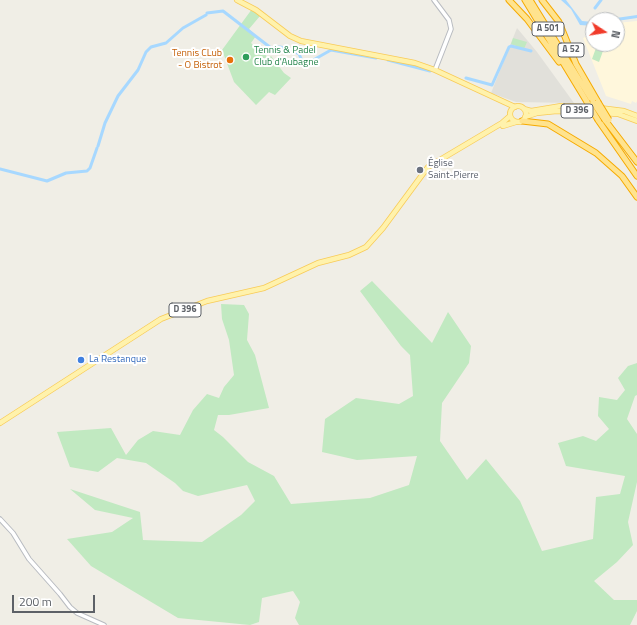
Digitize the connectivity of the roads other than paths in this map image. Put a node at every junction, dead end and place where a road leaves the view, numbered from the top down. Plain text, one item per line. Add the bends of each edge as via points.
1 (237, 0) edge
2 (434, 0) edge
3 (510, 0) edge
4 (525, 0) edge
5 (530, 0) edge
6 (542, 0) edge
7 (435, 70) junction
8 (578, 89) junction
9 (496, 100) junction
10 (596, 102) junction
11 (515, 107) junction
12 (524, 109) junction
13 (510, 114) junction
14 (637, 116) edge
15 (524, 119) junction
16 (637, 121) edge
17 (516, 122) junction
18 (461, 147) junction
19 (637, 162) edge
20 (637, 176) edge
21 (637, 196) edge
22 (0, 423) edge
23 (0, 519) edge
24 (104, 625) edge

1 - 7 main road via 256,10 290,36 301,40 404,60
2 - 7 street via 449,20 451,29
3 - 8 highway, A 52 via 528,19
4 - 8 highway, A 501
5 - 10 highway, A 501
6 - 10 highway, A 52 via 559,22 576,64
7 - 9 main road
8 - 20 highway, A 52, bridge
9 - 11 main road
9 - 13 main road via 507,107
10 - 19 highway, A 501, bridge
11 - 12 main road
11 - 13 main road
12 - 14 main road, D 396 via 531,111 561,106 583,106 618,110
12 - 15 main road
13 - 17 main road
13 - 18 main road, D 396 via 502,123
15 - 16 main road, D 396 via 537,113 557,111 618,114
15 - 17 main road
15 - 21 highway via 548,124 584,145 607,161
17 - 18 main road, D 396
18 - 22 main road, D 396 via 428,167 366,247 349,255 318,263 264,288 207,301 161,319
23 - 24 street via 13,533 29,559 70,607 77,613

